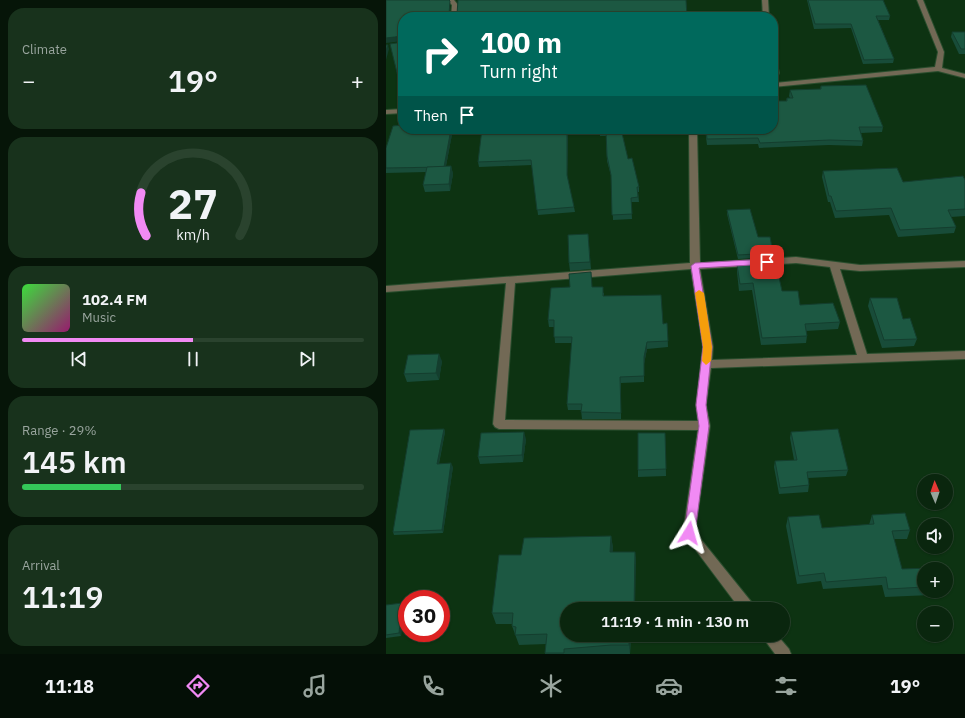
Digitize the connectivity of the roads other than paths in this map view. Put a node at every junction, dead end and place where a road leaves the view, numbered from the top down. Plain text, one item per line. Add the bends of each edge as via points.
1 (450, 0) edge
2 (765, 0) edge
3 (920, 0) edge
4 (454, 12) edge
5 (766, 12) edge
6 (938, 69) junction
7 (965, 76) edge
8 (778, 85) edge
9 (398, 111) edge
10 (386, 112) edge
11 (693, 134) edge
12 (965, 264) edge
13 (834, 265) junction
14 (695, 266) junction
15 (511, 279) junction
16 (386, 289) edge
17 (965, 355) edge
18 (863, 359) junction
19 (706, 364) junction
20 (704, 426) junction
21 (743, 602) edge
22 (774, 642) edge
23 (784, 654) edge

1 - 4 street via 455,5
2 - 5 street
3 - 6 street via 941,52
6 - 7 street
6 - 8 street
9 - 10 street
11 - 14 street
12 - 13 street via 860,268
13 - 14 street via 796,260
13 - 18 street
14 - 15 street
14 - 19 street via 708,347
15 - 16 street
15 - 20 street via 499,424
17 - 18 street
18 - 19 street
19 - 20 street via 701,405
20 - 21 street via 689,533
22 - 23 street

